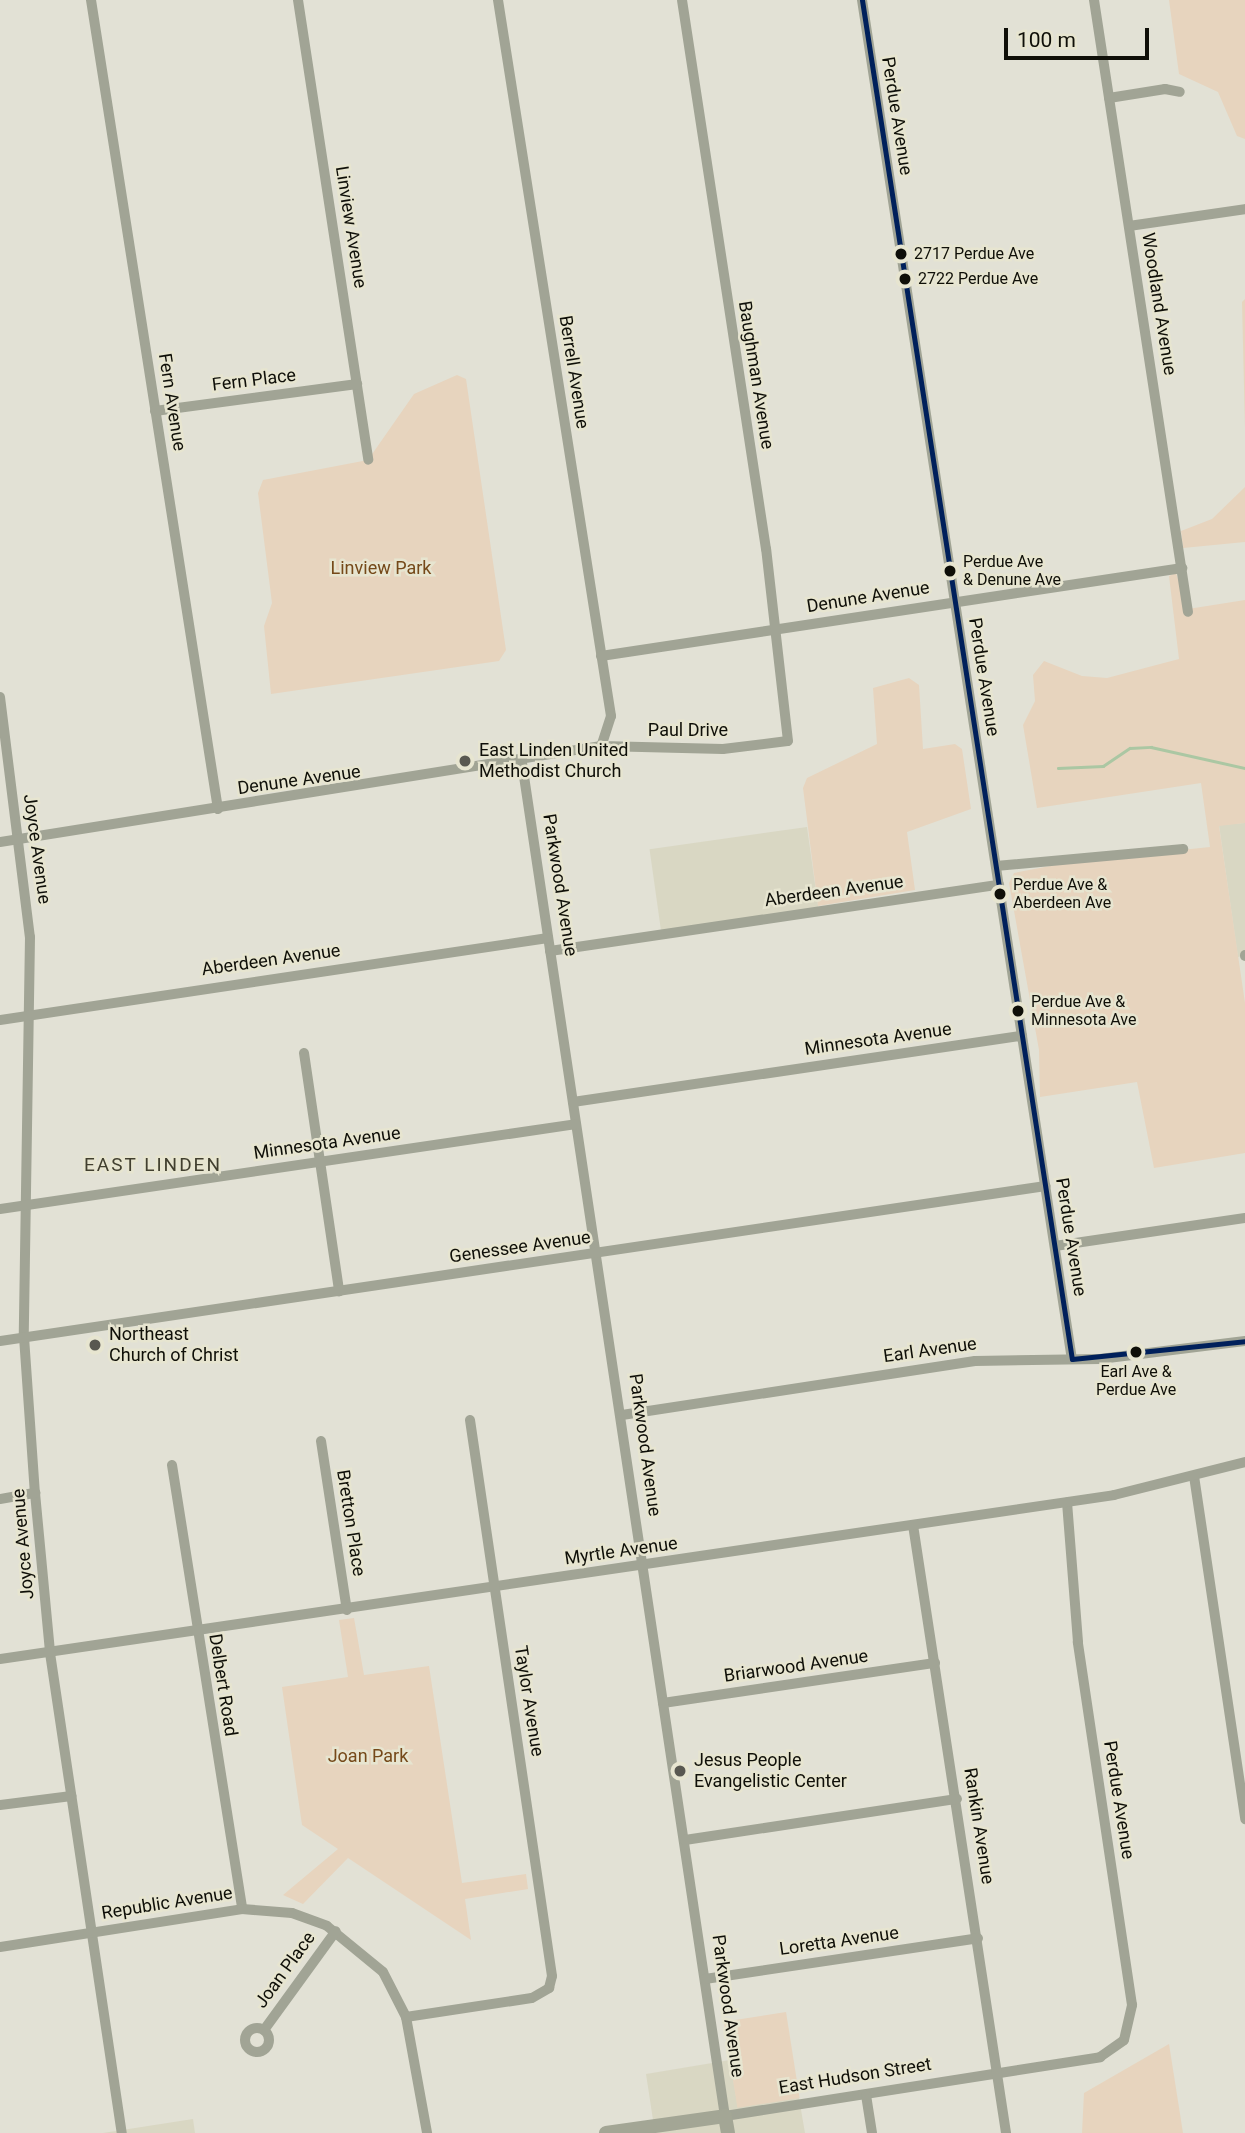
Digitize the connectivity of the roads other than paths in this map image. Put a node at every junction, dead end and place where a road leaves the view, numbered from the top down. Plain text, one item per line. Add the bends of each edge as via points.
1 (91, 0) edge
2 (298, 0) edge
3 (498, 0) edge
4 (682, 0) edge
5 (862, 0) edge
6 (1094, 0) edge
7 (1180, 92) dead end
8 (1109, 98) junction
9 (1245, 209) edge
10 (1129, 226) junction
11 (357, 384) junction
12 (155, 411) junction
13 (368, 460) dead end
14 (1182, 568) junction
15 (955, 602) junction
16 (1188, 612) dead end
17 (776, 629) junction
18 (601, 656) junction
19 (0, 697) edge
20 (775, 745) joint
21 (601, 747) junction
22 (522, 763) junction
23 (218, 809) junction
24 (19, 839) junction
25 (0, 842) edge
26 (1183, 849) dead end
27 (996, 866) junction
28 (999, 885) junction
29 (548, 937) junction
30 (550, 951) junction
31 (30, 1016) junction
32 (0, 1020) edge
33 (1022, 1036) junction
34 (304, 1053) dead end
35 (573, 1102) junction
36 (576, 1124) junction
37 (321, 1162) junction
38 (1046, 1186) junction
39 (26, 1205) junction
40 (0, 1209) edge
41 (1245, 1218) edge
42 (1055, 1246) junction
43 (596, 1254) junction
44 (339, 1291) junction
45 (24, 1337) junction
46 (0, 1341) edge
47 (1245, 1341) edge
48 (1072, 1359) junction
49 (622, 1415) junction
50 (470, 1420) dead end
51 (321, 1441) dead end
52 (1245, 1462) edge
53 (172, 1465) dead end
54 (1194, 1476) junction
55 (35, 1493) junction
56 (0, 1499) edge
57 (1067, 1502) junction
58 (913, 1525) junction
59 (643, 1566) junction
60 (494, 1587) junction
61 (347, 1610) junction
62 (198, 1632) junction
63 (50, 1653) junction
64 (0, 1659) edge
65 (935, 1663) junction
66 (663, 1703) junction
67 (71, 1796) junction
68 (957, 1799) junction
69 (0, 1805) edge
70 (1245, 1813) edge
71 (685, 1840) junction
72 (242, 1909) junction
73 (336, 1931) junction
74 (92, 1932) junction
75 (978, 1938) junction
76 (0, 1947) edge
77 (705, 1979) junction
78 (405, 2017) junction
79 (264, 2030) dead end
80 (1109, 2053) joint
81 (998, 2074) junction
82 (866, 2095) junction
83 (725, 2116) junction
84 (122, 2133) edge
85 (427, 2133) edge
86 (606, 2133) edge
87 (728, 2133) edge
88 (872, 2133) edge
89 (1006, 2133) edge

1 - 12 street, Fern Avenue
2 - 11 street, Linview Avenue
3 - 18 street, Berrell Avenue
4 - 17 street, Baughman Avenue
5 - 15 street, Perdue Avenue
6 - 8 street, Woodland Avenue
7 - 8 street
8 - 10 street, Woodland Avenue
9 - 10 street
10 - 14 street, Woodland Avenue
11 - 12 street, Fern Place
11 - 13 street, Linview Avenue
12 - 23 street, Fern Avenue
14 - 15 street, Denune Avenue
14 - 16 street, Woodland Avenue
15 - 17 street, Denune Avenue
15 - 27 street, Perdue Avenue
17 - 18 street, Denune Avenue
17 - 20 street, Baughman Avenue via 791,732
18 - 21 street, Berrell Avenue via 611,716
19 - 24 street, Joyce Avenue
20 - 21 street, Paul Drive
21 - 22 street, Denune Avenue
22 - 23 street, Denune Avenue
22 - 29 street, Parkwood Avenue
23 - 24 street, Denune Avenue
24 - 25 street, Denune Avenue
24 - 31 street, Joyce Avenue via 30,937
26 - 27 street
27 - 28 street, Perdue Avenue
28 - 30 street, Aberdeen Avenue
28 - 33 street, Perdue Avenue
29 - 30 street, Parkwood Avenue
29 - 31 street, Aberdeen Avenue
30 - 35 street, Parkwood Avenue
31 - 32 street, Aberdeen Avenue
31 - 39 street, Joyce Avenue
33 - 35 street, Minnesota Avenue
33 - 38 street, Perdue Avenue
34 - 37 street
35 - 36 street, Parkwood Avenue
36 - 37 street, Minnesota Avenue
36 - 43 street, Parkwood Avenue
37 - 39 street, Minnesota Avenue
37 - 44 street
38 - 42 street, Perdue Avenue
38 - 43 street, Genessee Avenue
39 - 40 street, Minnesota Avenue
39 - 45 street, Joyce Avenue
41 - 42 street
42 - 48 street, Perdue Avenue
43 - 44 street, Genessee Avenue
43 - 49 street, Parkwood Avenue
44 - 45 street, Genessee Avenue
45 - 46 street, Genessee Avenue
45 - 55 street, Joyce Avenue
47 - 48 street, Earl Avenue
48 - 49 street, Earl Avenue via 975,1361
49 - 59 street, Parkwood Avenue
50 - 60 street, Taylor Avenue
51 - 61 street, Bretton Place
52 - 54 street, Myrtle Avenue
53 - 62 street, Delbert Road
54 - 57 street, Myrtle Avenue
54 - 70 street
55 - 56 street
55 - 63 street, Joyce Avenue
57 - 58 street, Myrtle Avenue
57 - 80 street, Perdue Avenue via 1078,1642 1132,2005 1129,2031
58 - 59 street, Myrtle Avenue
58 - 65 street, Rankin Avenue
59 - 60 street, Myrtle Avenue
59 - 66 street, Parkwood Avenue
60 - 61 street, Myrtle Avenue
60 - 78 street, Taylor Avenue via 552,1964 549,1988 532,1998
61 - 62 street, Myrtle Avenue
62 - 63 street, Myrtle Avenue
62 - 72 street, Delbert Road
63 - 64 street, Myrtle Avenue
63 - 67 street, Joyce Avenue
65 - 66 street, Briarwood Avenue
65 - 68 street, Rankin Avenue
66 - 71 street, Parkwood Avenue
67 - 69 street
67 - 74 street, Joyce Avenue
68 - 71 street
68 - 75 street, Rankin Avenue
71 - 77 street, Parkwood Avenue
72 - 73 street, Republic Avenue via 292,1913
72 - 74 street, Republic Avenue
73 - 78 street via 383,1972
73 - 79 street, Joan Place
74 - 76 street, Republic Avenue
74 - 84 street, Joyce Avenue
75 - 77 street, Loretta Avenue
75 - 81 street, Rankin Avenue
77 - 83 street, Parkwood Avenue
78 - 85 street
80 - 81 street, East Hudson Street
81 - 82 street, East Hudson Street
81 - 89 street, Rankin Avenue
82 - 83 street, East Hudson Street
82 - 88 street
83 - 86 main road, East Hudson Street
83 - 87 main road, Parkwood Avenue

